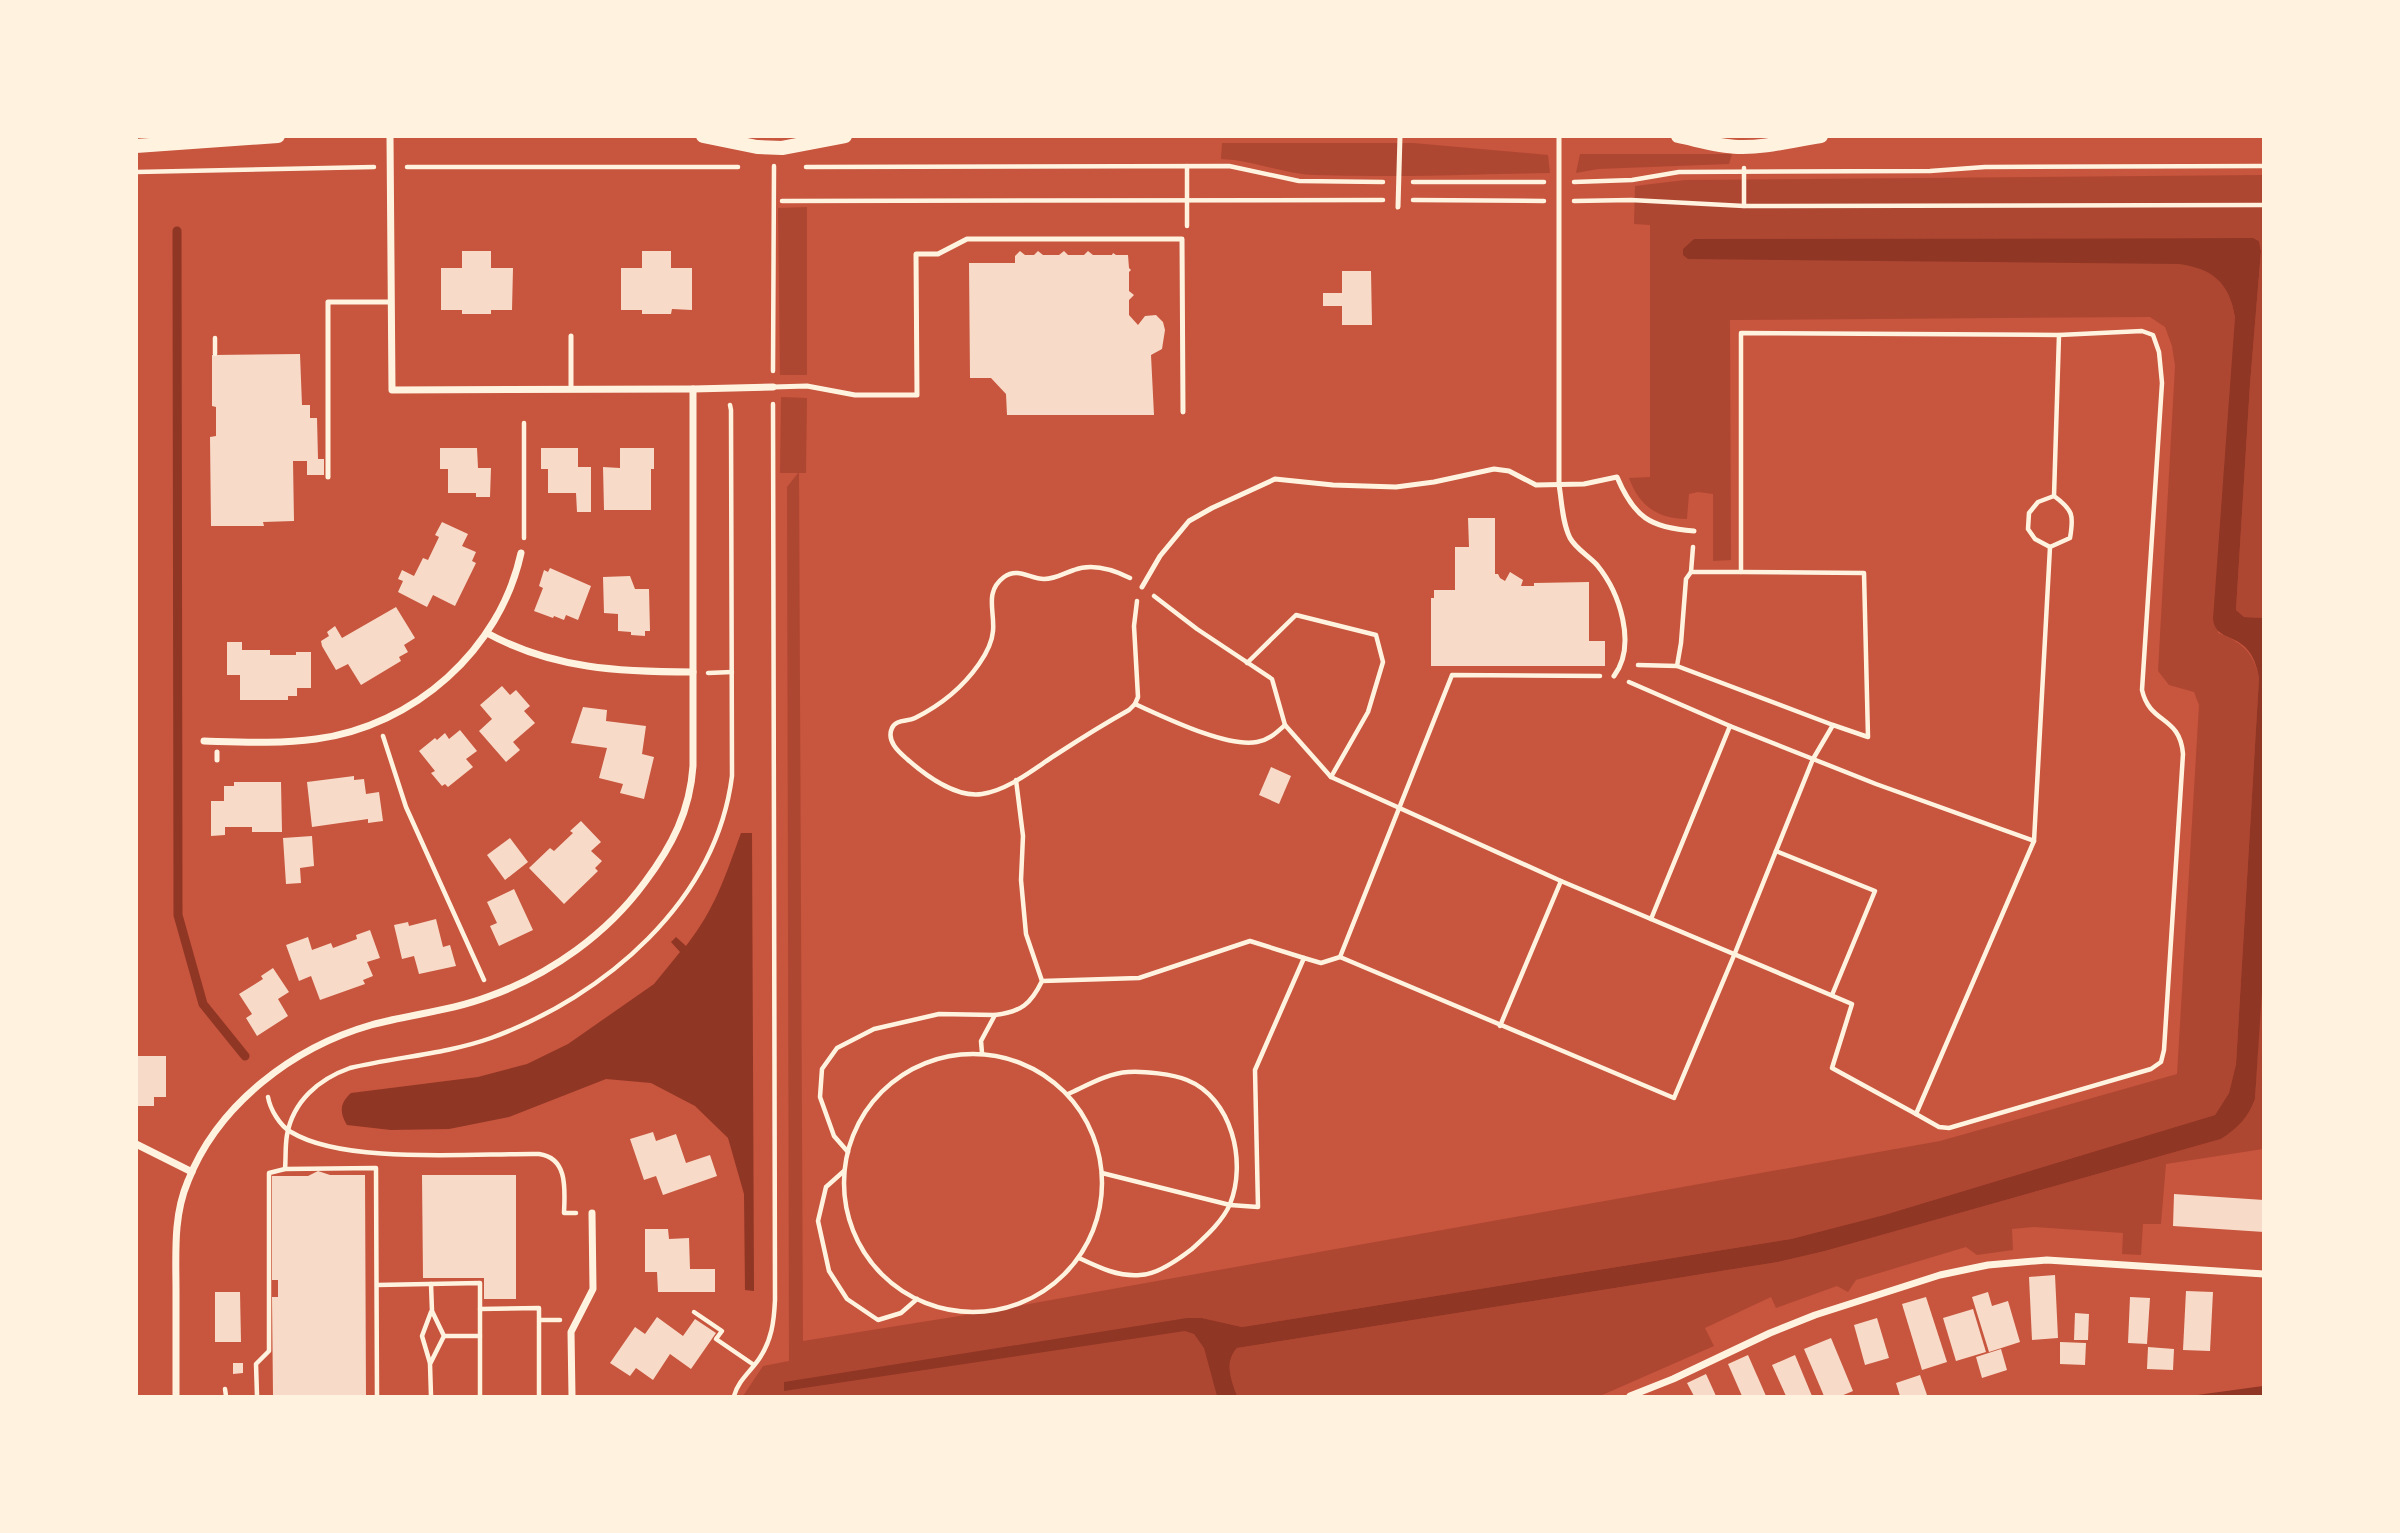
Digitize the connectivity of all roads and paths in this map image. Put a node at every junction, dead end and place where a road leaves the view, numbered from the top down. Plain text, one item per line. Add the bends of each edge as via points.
1 (278, 136) edge
2 (390, 136) edge
3 (703, 136) edge
4 (845, 136) edge
5 (1400, 136) edge
6 (1559, 136) edge
7 (1678, 136) edge
8 (1821, 136) edge
9 (136, 146) edge
10 (1838, 164) dead end
11 (1187, 166) junction
12 (2263, 166) edge
13 (390, 167) junction
14 (745, 167) dead end
15 (767, 167) dead end
16 (774, 167) junction
17 (783, 167) dead end
18 (806, 167) dead end
19 (1744, 171) junction
20 (1838, 171) junction
21 (136, 172) edge
22 (1399, 182) junction
23 (1559, 182) junction
24 (1187, 199) junction
25 (782, 201) dead end
26 (1559, 201) junction
27 (1398, 204) junction
28 (2263, 205) edge
29 (1744, 206) junction
30 (1187, 231) dead end
31 (391, 303) junction
32 (2059, 335) junction
33 (571, 336) dead end
34 (215, 338) dead end
35 (215, 354) dead end
36 (773, 387) junction
37 (571, 389) junction
38 (693, 389) junction
39 (1183, 412) dead end
40 (731, 419) dead end
41 (524, 423) dead end
42 (328, 477) dead end
43 (1559, 485) junction
44 (2054, 496) junction
45 (1694, 531) dead end
46 (2050, 547) junction
47 (523, 550) joint
48 (1741, 572) junction
49 (1142, 587) junction
50 (488, 633) junction
51 (1247, 663) junction
52 (1623, 664) junction
53 (1677, 666) junction
54 (693, 672) junction
55 (732, 672) junction
56 (715, 673) dead end
57 (1614, 676) junction
58 (1135, 704) junction
59 (1285, 725) junction
60 (1833, 725) junction
61 (1730, 726) junction
62 (382, 733) dead end
63 (204, 741) dead end
64 (217, 752) dead end
65 (1813, 759) junction
66 (217, 760) dead end
67 (1331, 777) junction
68 (1016, 780) junction
69 (1399, 810) junction
70 (2034, 841) junction
71 (1776, 851) junction
72 (1561, 881) junction
73 (1651, 919) junction
74 (1735, 953) junction
75 (1340, 957) junction
76 (1304, 958) junction
77 (1042, 981) junction
78 (486, 986) dead end
79 (1832, 995) junction
80 (995, 1015) junction
81 (1500, 1026) junction
82 (982, 1053) junction
83 (1068, 1094) junction
84 (273, 1111) dead end
85 (1916, 1114) junction
86 (288, 1131) junction
87 (136, 1144) edge
88 (848, 1152) junction
89 (285, 1169) junction
90 (845, 1171) junction
91 (192, 1172) junction
92 (1102, 1173) junction
93 (1230, 1205) junction
94 (564, 1209) dead end
95 (592, 1213) dead end
96 (1079, 1258) junction
97 (2263, 1274) edge
98 (431, 1284) junction
99 (377, 1285) junction
100 (917, 1299) junction
101 (480, 1309) junction
102 (432, 1311) junction
103 (694, 1312) dead end
104 (540, 1320) junction
105 (561, 1320) dead end
106 (444, 1336) junction
107 (480, 1336) junction
108 (430, 1364) junction
109 (754, 1365) junction
110 (225, 1389) dead end
111 (176, 1396) edge
112 (226, 1396) edge
113 (257, 1396) edge
114 (377, 1396) edge
115 (431, 1396) edge
116 (481, 1396) edge
117 (539, 1396) edge
118 (572, 1396) edge
119 (734, 1396) edge
120 (1630, 1396) edge

1 - 9 main road
2 - 13 street
3 - 4 main road via 782,148
5 - 22 lane
6 - 23 lane
7 - 8 main road via 1735,147
10 - 20 path
11 - 18 path
11 - 22 path via 1242,167 1315,182
11 - 24 path
12 - 20 path
13 - 14 path
13 - 21 path
13 - 31 street
15 - 16 path
16 - 17 path
16 - 36 path
19 - 20 path
19 - 23 path
19 - 29 path
22 - 23 path
22 - 27 lane
23 - 26 lane
24 - 25 path
24 - 27 path
24 - 30 path
26 - 27 path
26 - 29 path
26 - 43 lane
28 - 29 path
31 - 37 street via 391,390
31 - 42 lane via 328,302
32 - 44 path
32 - 48 path via 1741,333
32 - 85 path via 2142,331 2154,335 2159,352 2162,383 2142,690 2153,714 2182,739 2183,754 2164,1050 2161,1062 2151,1069 1949,1128
33 - 37 lane
34 - 35 path
36 - 38 street
36 - 39 lane via 917,395 916,254 939,254 967,239 1182,239
36 - 109 path via 775,1300 771,1336
37 - 38 street
38 - 54 street
40 - 55 path
41 - 47 path
43 - 45 lane via 1617,477 1632,506 1645,519
43 - 49 lane via 1530,484 1498,469 1396,488 1275,479 1189,521
43 - 52 lane via 1571,539 1605,575 1616,596 1623,626
44 - 46 path via 2067,506 2073,520 2070,538
44 - 46 path via 2038,502 2029,513 2028,529
46 - 70 path
47 - 50 street
48 - 53 path via 1691,569 1686,579
48 - 60 path via 1864,573 1868,737
49 - 51 path
49 - 58 path via 1135,607
49 - 68 path via 1128,577 1096,568 1074,569 1047,579 1013,573 1004,577 993,590 993,634 976,669 950,696 892,726 893,745 908,760 958,791 983,794
50 - 54 street via 526,651 579,666 624,672
50 - 63 street via 443,682 409,707 371,725 306,740
51 - 59 path via 1272,679
51 - 67 path via 1296,615 1376,635 1382,663 1367,712
52 - 53 path
52 - 57 lane
53 - 60 path
54 - 91 street via 694,766 687,805 666,853 619,914 562,960 519,984 459,1006 335,1037 298,1057 235,1108 214,1132
55 - 56 path
55 - 86 path via 733,751 724,816 694,881 646,941 601,979 512,1029 335,1074 302,1100
57 - 61 path
57 - 69 path via 1452,676
58 - 59 path via 1223,739 1255,743
58 - 68 path
59 - 67 path
60 - 65 path
61 - 65 path
61 - 73 path
62 - 78 path via 406,807
64 - 66 lane
65 - 70 path
65 - 71 path
67 - 69 path
68 - 77 path via 1026,934
69 - 72 path
69 - 75 path
70 - 85 path
71 - 74 path
71 - 79 path via 1875,891
72 - 73 path
72 - 81 path
73 - 74 path
74 - 79 path
74 - 81 path via 1674,1098
75 - 76 path via 1321,963
75 - 81 path
76 - 77 path via 1250,941 1139,978
76 - 93 path via 1255,1070 1258,1207
77 - 80 path via 1034,999 1011,1013
79 - 85 path via 1852,1004 1832,1068
80 - 82 path via 981,1041
80 - 88 path via 939,1014 874,1029 837,1048 822,1069 820,1097 834,1136
82 - 83 path via 1043,1073
82 - 88 path via 946,1056 912,1069 883,1090 861,1119
83 - 92 path via 1097,1144
83 - 93 path via 1126,1072 1187,1080 1212,1096 1233,1134 1237,1174
84 - 86 path
86 - 89 path
86 - 94 path via 339,1148 372,1153 553,1157 561,1166
87 - 91 street
88 - 90 path
89 - 99 path via 376,1168
89 - 113 path via 269,1173 269,1351 256,1364
90 - 100 path via 846,1202 854,1232 869,1259 891,1282
90 - 100 path via 826,1187 818,1221 829,1271 847,1299 878,1321 901,1313
91 - 111 street via 177,1225
92 - 93 path
92 - 96 path via 1101,1203
93 - 96 path via 1206,1236 1176,1262 1142,1276 1109,1272
95 - 118 street via 593,1289 571,1332
96 - 100 path via 1042,1291 1006,1308 946,1309
97 - 120 street via 2047,1260 1988,1265 1940,1275 1815,1315
98 - 99 path
98 - 101 path via 480,1283
98 - 102 path
99 - 114 path
101 - 104 path via 539,1308
101 - 107 path
102 - 106 path
102 - 108 path via 422,1335
103 - 109 path via 722,1331 716,1339
104 - 105 path
104 - 117 path
106 - 107 path
106 - 108 path
107 - 116 path
108 - 115 path
109 - 119 path
110 - 112 path

